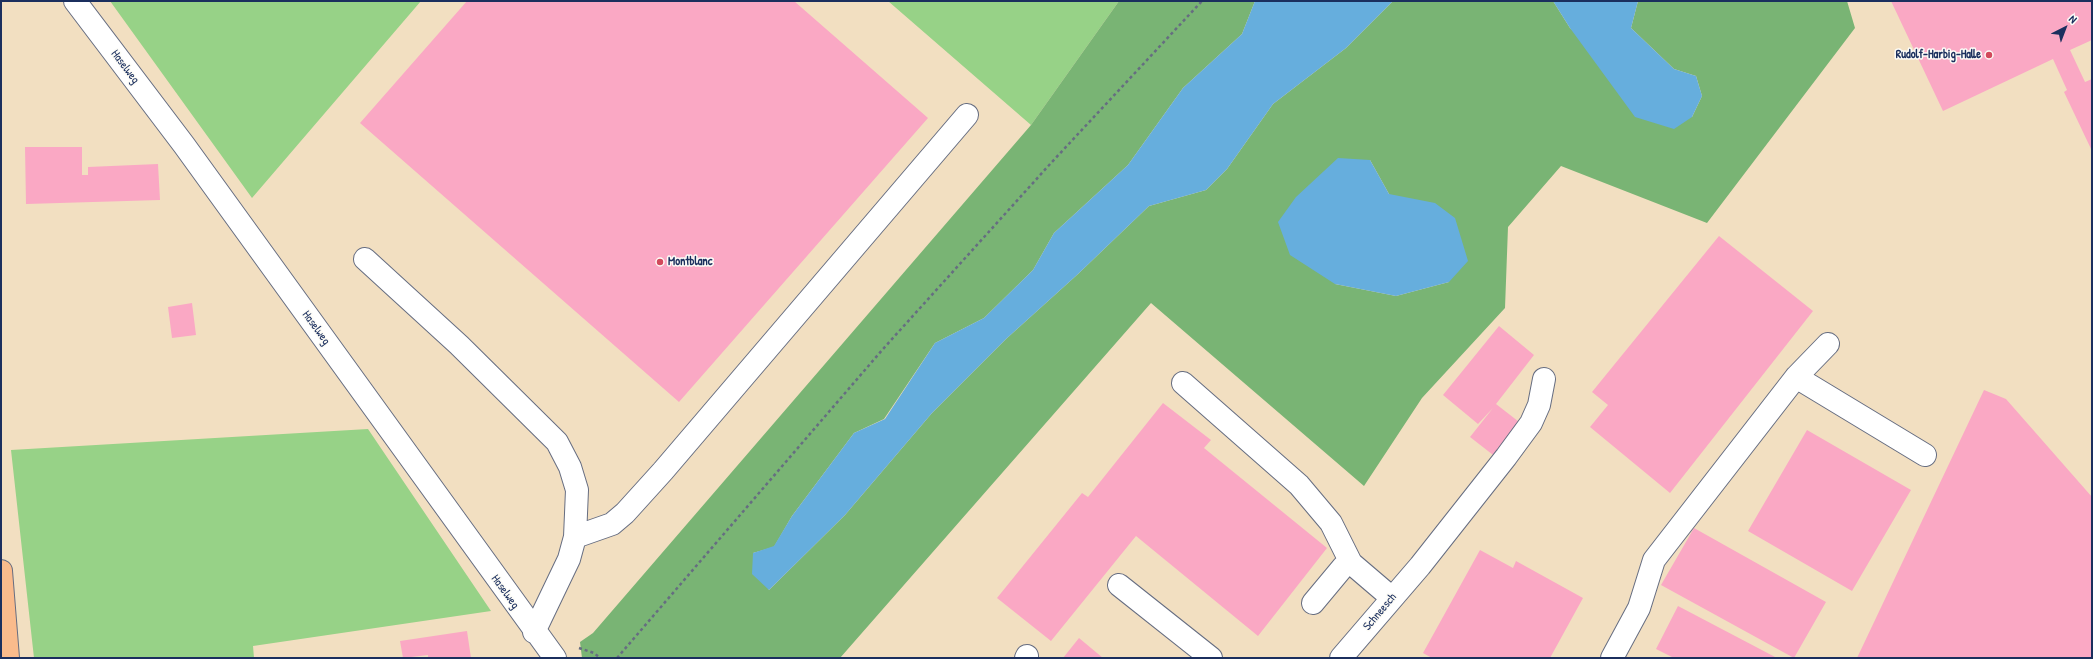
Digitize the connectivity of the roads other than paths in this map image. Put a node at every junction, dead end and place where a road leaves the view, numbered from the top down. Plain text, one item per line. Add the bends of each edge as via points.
1 (75, 1) edge
2 (967, 114) dead end
3 (365, 259) dead end
4 (1828, 344) dead end
5 (1796, 377) junction
6 (1544, 378) dead end
7 (1184, 383) dead end
8 (1925, 455) dead end
9 (575, 537) junction
10 (1351, 563) junction
11 (1, 571) edge
12 (1119, 585) dead end
13 (1392, 598) junction
14 (1313, 603) dead end
15 (534, 632) junction
16 (8, 658) edge
17 (554, 658) edge
18 (1211, 658) edge
19 (1341, 658) edge
20 (1612, 658) edge

1 - 15 street, Haselweg via 184,145
2 - 9 street via 625,513 612,524
3 - 9 street via 459,345 557,442 570,467 577,490
4 - 5 street
5 - 8 street
5 - 20 street via 1654,560 1639,608
6 - 13 street, Schneesch via 1539,405 1531,423 1420,566
7 - 10 street via 1300,485 1331,523
9 - 15 street via 569,559
10 - 13 street
10 - 14 street via 1343,567
11 - 16 main road
12 - 18 street
13 - 19 street, Schneesch
15 - 17 street, Haselweg

